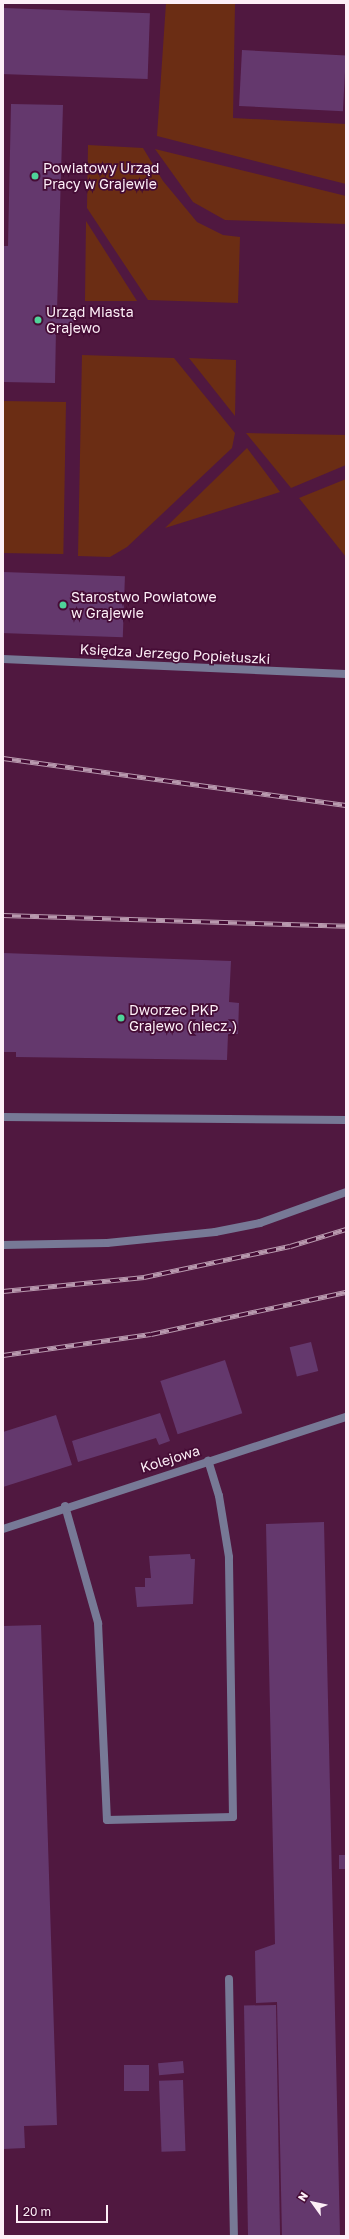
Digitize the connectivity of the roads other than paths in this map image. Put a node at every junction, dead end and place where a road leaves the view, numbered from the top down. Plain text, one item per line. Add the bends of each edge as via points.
1 (3, 659) edge
2 (346, 674) edge
3 (3, 1117) edge
4 (346, 1120) edge
5 (346, 1192) edge
6 (3, 1245) edge
7 (346, 1417) edge
8 (208, 1461) junction
9 (66, 1506) junction
10 (3, 1528) edge
11 (229, 1979) dead end
12 (234, 2236) edge

1 - 2 street, Księdza Jerzego Popiełuszki
3 - 4 street
5 - 6 street via 260,1223 215,1232 107,1243
7 - 8 street, Kolejowa
8 - 9 street, Kolejowa
8 - 9 street via 219,1496 229,1556 233,1817 107,1820 98,1623
9 - 10 street, Kolejowa
11 - 12 street

